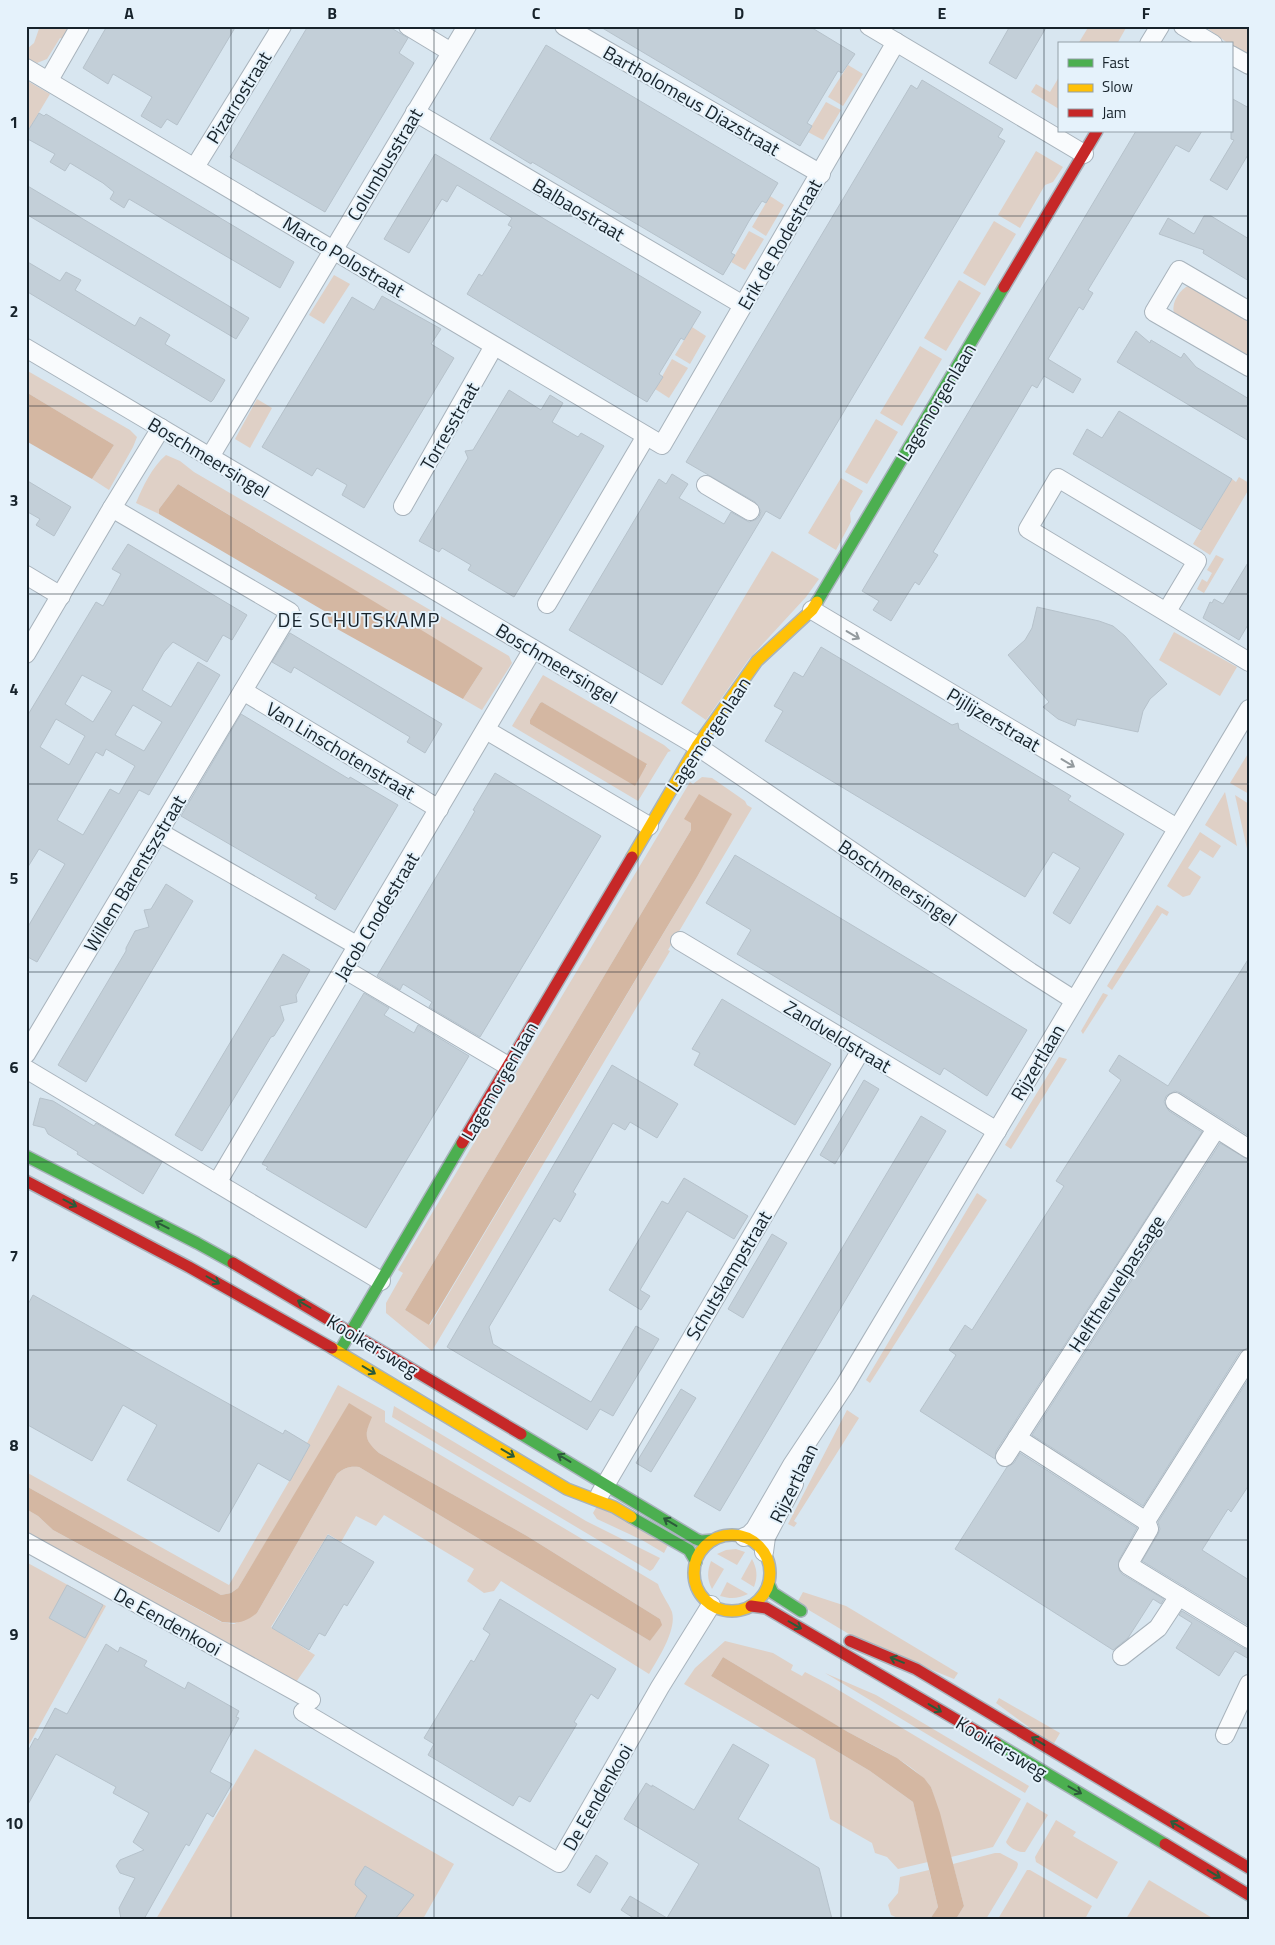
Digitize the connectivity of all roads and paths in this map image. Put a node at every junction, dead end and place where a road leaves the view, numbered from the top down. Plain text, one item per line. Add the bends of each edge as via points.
1 (80, 26) edge
2 (282, 26) edge
3 (408, 26) edge
4 (467, 26) edge
5 (564, 26) edge
6 (869, 26) edge
7 (1160, 26) edge
8 (1183, 26) edge
9 (896, 42) junction
10 (1150, 42) edge
11 (1210, 42) edge
12 (451, 52) junction
13 (1232, 56) edge
14 (1249, 65) edge
15 (26, 68) edge
16 (48, 80) junction
17 (415, 112) junction
18 (1096, 132) edge
19 (1084, 154) junction
20 (195, 167) junction
21 (821, 174) junction
22 (334, 250) junction
23 (743, 305) junction
24 (1249, 311) edge
25 (494, 346) junction
26 (26, 348) edge
27 (1249, 367) edge
28 (161, 428) junction
29 (646, 436) junction
30 (662, 445) joint
31 (210, 457) junction
32 (706, 485) dead end
33 (403, 506) dead end
34 (112, 508) junction
35 (750, 510) dead end
36 (26, 575) edge
37 (61, 596) junction
38 (547, 604) dead end
39 (812, 610) junction
40 (1167, 611) junction
41 (533, 649) junction
42 (26, 654) edge
43 (1249, 662) edge
44 (242, 692) junction
45 (1249, 709) edge
46 (486, 730) junction
47 (696, 746) junction
48 (439, 809) junction
49 (649, 826) junction
50 (1177, 828) junction
51 (159, 832) junction
52 (680, 941) dead end
53 (358, 946) junction
54 (344, 969) junction
55 (1074, 1000) junction
56 (860, 1050) junction
57 (26, 1054) edge
58 (508, 1066) junction
59 (26, 1069) edge
60 (1175, 1102) dead end
61 (1216, 1129) junction
62 (997, 1131) junction
63 (1249, 1149) edge
64 (26, 1156) edge
65 (26, 1181) edge
66 (218, 1183) junction
67 (381, 1281) junction
68 (351, 1332) junction
69 (340, 1352) junction
70 (1249, 1358) edge
71 (826, 1415) junction
72 (1017, 1438) junction
73 (1005, 1457) dead end
74 (606, 1483) junction
75 (596, 1500) junction
76 (1146, 1521) junction
77 (744, 1536) junction
78 (713, 1540) junction
79 (26, 1542) edge
80 (764, 1552) junction
81 (696, 1562) junction
82 (769, 1584) junction
83 (1179, 1596) junction
84 (710, 1605) junction
85 (751, 1606) junction
86 (807, 1615) dead end
87 (839, 1634) dead end
88 (1249, 1639) edge
89 (1122, 1656) dead end
90 (1249, 1684) edge
91 (1225, 1735) dead end
92 (1249, 1868) edge
93 (1249, 1895) edge

1 - 16 street
2 - 20 street, Pizarrostraat
3 - 12 street
4 - 12 street, Columbusstraat
5 - 21 street, Bartholomeus Diazstraat
6 - 9 street
7 - 10 street
8 - 11 street
9 - 19 street
9 - 21 street, Erik de Rodestraat
12 - 17 street, Columbusstraat
13 - 14 street
15 - 16 street, Marco Polostraat
16 - 20 street, Marco Polostraat
17 - 22 street, Columbusstraat
17 - 23 street, Balbaostraat
18 - 19 street, Lagemorgenlaan
19 - 39 street, Lagemorgenlaan
20 - 22 street, Marco Polostraat
21 - 23 street, Erik de Rodestraat
22 - 25 street, Marco Polostraat
22 - 31 street, Columbusstraat
23 - 30 street, Erik de Rodestraat
24 - 27 street via 1179,270 1154,312
25 - 29 street, Marco Polostraat
25 - 33 street, Torresstraat
26 - 28 street, Boschmeersingel
28 - 31 street, Boschmeersingel
28 - 34 street
29 - 30 street, Marco Polostraat
29 - 38 street
31 - 41 street, Boschmeersingel
32 - 35 street
34 - 37 street
34 - 44 street via 290,612
36 - 37 street
37 - 42 street
39 - 47 street, Lagemorgenlaan via 757,662
39 -> 50 street, Pijlijzerstraat
40 - 40 street via 1028,529 1058,478 1197,561
40 - 43 street
41 - 46 street, Jacob Cnodestraat
41 - 47 street, Boschmeersingel
44 - 48 street, Van Linschotenstraat
44 - 51 street, Willem Barentszstraat
45 - 50 street, Rijzertlaan
46 - 48 street, Jacob Cnodestraat
46 - 49 street
47 - 49 street, Lagemorgenlaan
47 - 55 street, Boschmeersingel
48 - 53 street, Jacob Cnodestraat
49 - 58 street, Lagemorgenlaan
50 - 55 street, Rijzertlaan
51 - 53 street
51 - 57 street, Willem Barentszstraat
52 - 56 street, Zandveldstraat
53 - 54 street, Jacob Cnodestraat
54 - 58 street
54 - 66 street, Jacob Cnodestraat
55 - 62 street, Rijzertlaan
56 - 62 street, Zandveldstraat
56 - 74 street, Schutskampstraat
58 - 67 street, Lagemorgenlaan
59 - 66 street
60 - 61 street
61 - 63 street
61 - 72 street, Helftheuvelpassage
62 - 71 street, Rijzertlaan
68 -> 64 street, Kooikersweg via 197,1244
65 -> 69 street, Kooikersweg
66 - 67 street
67 - 68 street, Lagemorgenlaan
68 - 69 street, Lagemorgenlaan
74 -> 68 street, Kooikersweg
69 -> 75 street, Kooikersweg via 567,1489
70 - 76 street
71 - 77 street, Rijzertlaan via 755,1529
71 - 80 street, Rijzertlaan via 766,1537
72 - 73 street, Helftheuvelpassage
72 - 76 street
74 - 75 street, Schutskampstraat
78 -> 74 street, Kooikersweg via 696,1539
75 - 81 street, Kooikersweg via 688,1550
76 - 83 street via 1149,1529 1128,1565
77 - 78 street via 724,1536
77 - 80 street
78 - 81 street via 700,1552
79 - 84 street, De Eendenkooi via 307,1706 559,1863
80 - 82 street via 771,1571
81 - 84 street via 698,1591
82 - 85 street via 765,1594
82 - 86 street via 772,1593
83 - 88 street
83 - 89 street via 1158,1628
84 - 85 street via 735,1611
85 -> 93 street, Kooikersweg via 766,1608 793,1623
92 -> 87 street, Kooikersweg via 916,1669 895,1658 862,1648
90 - 91 street

